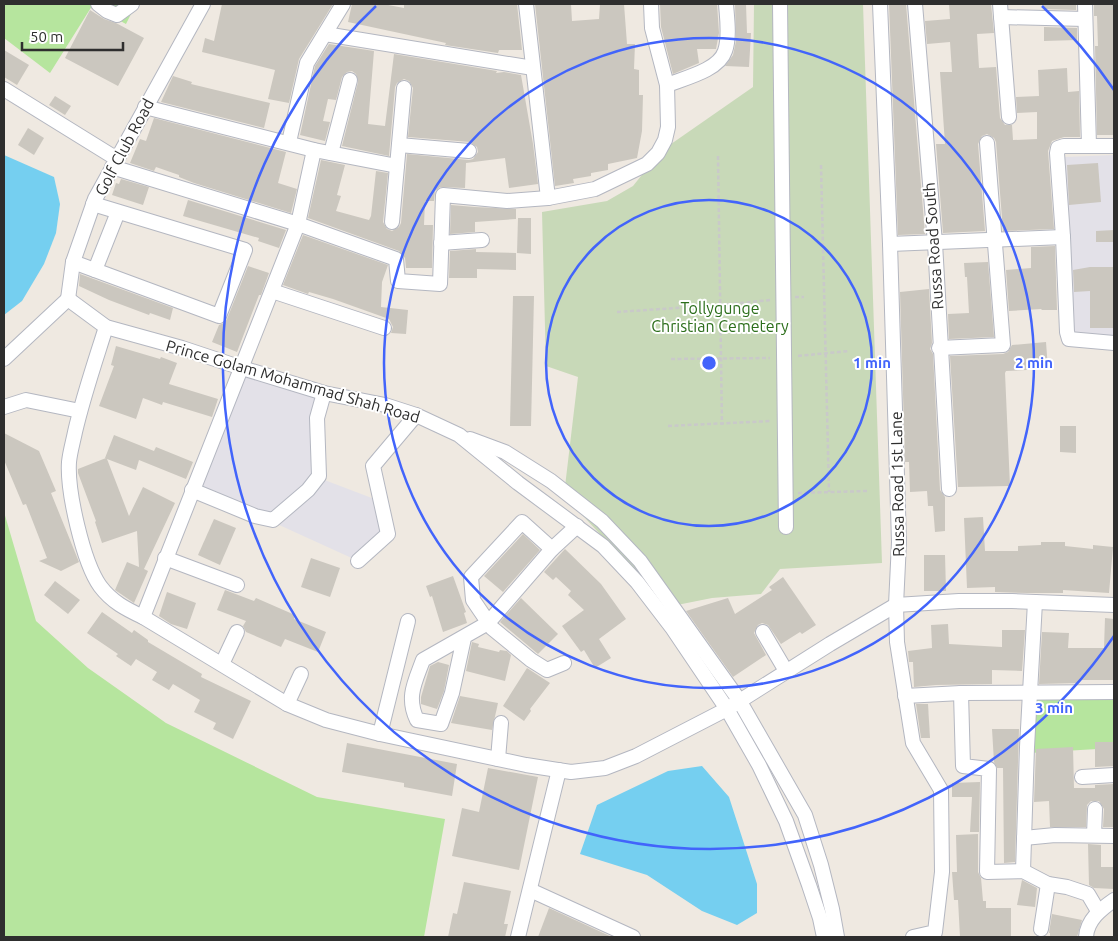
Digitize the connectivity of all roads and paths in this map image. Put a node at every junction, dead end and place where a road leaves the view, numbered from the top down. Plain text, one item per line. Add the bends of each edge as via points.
1 (98, 4) edge
2 (132, 4) edge
3 (202, 4) edge
4 (343, 4) edge
5 (526, 4) edge
6 (651, 4) edge
7 (726, 4) edge
8 (780, 4) edge
9 (880, 4) edge
10 (915, 4) edge
11 (1085, 4) edge
12 (1000, 10) edge
13 (1085, 18) junction
14 (325, 34) junction
15 (533, 68) junction
16 (350, 80) dead end
17 (667, 85) junction
18 (4, 88) edge
19 (404, 88) dead end
20 (145, 107) junction
21 (1009, 116) dead end
22 (289, 142) junction
23 (987, 143) dead end
24 (399, 145) junction
25 (1089, 146) junction
26 (1114, 146) edge
27 (314, 150) junction
28 (469, 151) dead end
29 (331, 153) junction
30 (718, 156) dead end
31 (115, 163) junction
32 (821, 165) dead end
33 (397, 166) junction
34 (548, 198) junction
35 (93, 204) junction
36 (118, 212) junction
37 (392, 222) dead end
38 (298, 224) junction
39 (1063, 238) junction
40 (482, 240) dead end
41 (995, 241) junction
42 (441, 243) junction
43 (935, 243) junction
44 (890, 244) junction
45 (73, 262) junction
46 (95, 270) junction
47 (272, 291) junction
48 (804, 297) dead end
49 (784, 298) junction
50 (68, 299) junction
51 (720, 305) junction
52 (616, 312) dead end
53 (106, 327) junction
54 (384, 328) dead end
55 (1114, 343) edge
56 (940, 348) junction
57 (849, 351) dead end
58 (826, 353) junction
59 (721, 357) junction
60 (784, 358) junction
61 (4, 359) edge
62 (671, 359) dead end
63 (242, 368) junction
64 (324, 392) junction
65 (4, 407) edge
66 (80, 412) junction
67 (416, 415) junction
68 (785, 420) junction
69 (722, 425) junction
70 (668, 426) dead end
71 (460, 435) junction
72 (949, 489) dead end
73 (192, 490) junction
74 (867, 491) dead end
75 (829, 492) junction
76 (786, 493) junction
77 (577, 526) junction
78 (786, 527) dead end
79 (552, 549) junction
80 (165, 558) junction
81 (358, 561) dead end
82 (237, 585) dead end
83 (1035, 602) junction
84 (896, 604) junction
85 (1114, 605) edge
86 (143, 617) junction
87 (408, 621) dead end
88 (488, 623) junction
89 (237, 632) dead end
90 (763, 632) dead end
91 (464, 638) junction
92 (564, 663) dead end
93 (222, 664) junction
94 (786, 671) junction
95 (301, 674) dead end
96 (1114, 692) edge
97 (961, 693) junction
98 (1029, 693) junction
99 (905, 696) junction
100 (739, 700) junction
101 (287, 704) junction
102 (727, 709) junction
103 (501, 723) dead end
104 (380, 734) junction
105 (498, 759) junction
106 (559, 770) junction
107 (1114, 775) edge
108 (1082, 777) dead end
109 (1095, 809) dead end
110 (1094, 835) junction
111 (1114, 836) edge
112 (1024, 838) junction
113 (1023, 871) junction
114 (1048, 884) junction
115 (530, 890) junction
116 (1114, 900) edge
117 (1098, 912) junction
118 (1041, 929) dead end
119 (936, 935) edge
120 (518, 937) edge
121 (632, 937) edge
122 (824, 937) edge
123 (837, 937) edge
124 (913, 937) edge
125 (1086, 937) edge

1 - 2 street via 117,15
3 - 20 street, Golf Club Road
4 - 14 street
5 - 15 street
6 - 17 street via 652,28
7 - 17 street via 727,38 722,57 716,65
8 - 49 street
9 - 44 street, Russa Road 1st Lane
10 - 43 street, Russa Road South
11 - 13 street
12 - 13 street
12 - 21 street
13 - 25 street
14 - 15 street
14 - 22 street via 307,63
15 - 34 street
16 - 29 street
17 - 34 street via 668,119 665,140 658,154 647,164 595,189
18 - 31 street
19 - 24 street
20 - 22 street
20 - 31 street, Golf Club Road
22 - 27 street
23 - 41 street
24 - 28 street
24 - 33 street
25 - 26 street
25 - 39 street via 1058,148
27 - 29 street
27 - 38 street
29 - 33 street
30 - 51 path
31 - 35 street, Golf Club Road
31 - 38 street
32 - 58 path
33 - 37 street
34 - 42 street via 507,201 443,195
35 - 36 street
35 - 45 street, Golf Club Road
36 - 46 street
36 - 46 street via 245,250 220,316
38 - 42 street via 396,259 398,282 440,284
38 - 47 street
39 - 41 street
39 - 55 street via 1069,339
40 - 42 street
41 - 43 street
41 - 56 street via 1003,345
43 - 44 street
43 - 56 street, Russa Road South
44 - 84 street, Russa Road 1st Lane via 899,542
45 - 46 street
45 - 50 street, Golf Club Road
47 - 54 street
47 - 63 street
48 - 49 path
49 - 51 path
49 - 60 street
50 - 53 street, Prince Golam Mohammad Shah Road
50 - 61 street
51 - 52 path
51 - 59 path
53 - 63 street, Prince Golam Mohammad Shah Road
53 - 66 street
56 - 72 street, Russa Road South
57 - 58 path
58 - 60 path
58 - 75 path
59 - 60 path
59 - 62 path
59 - 69 path
60 - 68 street
63 - 64 street, Prince Golam Mohammad Shah Road
63 - 73 street
64 - 67 street, Prince Golam Mohammad Shah Road
64 - 73 street via 317,418 319,476 274,520 255,516
65 - 66 street via 26,400
66 - 86 street via 69,462 70,488 87,558 100,586 119,605
67 - 71 street, Prince Golam Mohammad Shah Road
67 - 81 street via 372,466 388,534
68 - 69 path
68 - 76 street
69 - 70 path
71 - 77 street, Prince Golam Mohammad Shah Road
71 - 100 street via 505,452 551,481 602,520 640,561
73 - 80 street
74 - 75 path
75 - 76 path
76 - 78 street
77 - 79 street
77 - 102 street, Prince Golam Mohammad Shah Road via 603,546 637,582
79 - 88 street
79 - 88 street via 522,522 472,577 473,600
80 - 82 street
80 - 86 street
83 - 84 street
83 - 85 street
83 - 98 street
84 - 94 street
84 - 99 street, Russa Road 1st Lane via 897,642
86 - 93 street
87 - 104 street
88 - 91 street
88 - 92 street via 530,660 548,670
89 - 93 street
90 - 94 street
91 - 91 street via 452,693 441,724 417,720 411,709 412,691 423,660
93 - 101 street
94 - 100 street
95 - 101 street
96 - 98 street
97 - 98 street
97 - 99 street
97 - 113 street via 963,766 989,769 987,872
98 - 112 street
99 - 119 street, Russa Road 1st Lane via 913,743 941,790 942,872
100 - 102 street
100 - 123 street via 805,815 821,865
101 - 104 street via 326,720
102 - 106 street via 636,756 605,768 571,772
102 - 122 street, Prince Golam Mohammad Shah Road via 786,821
103 - 105 street
104 - 105 street
105 - 106 street
106 - 115 street
107 - 108 street
109 - 110 street
110 - 111 street
110 - 112 street via 1055,834
112 - 113 street
113 - 114 street
114 - 117 street via 1088,894
114 - 118 street
115 - 120 street
115 - 121 street
116 - 117 street
117 - 125 street
119 - 124 street, Russa Road 1st Lane

